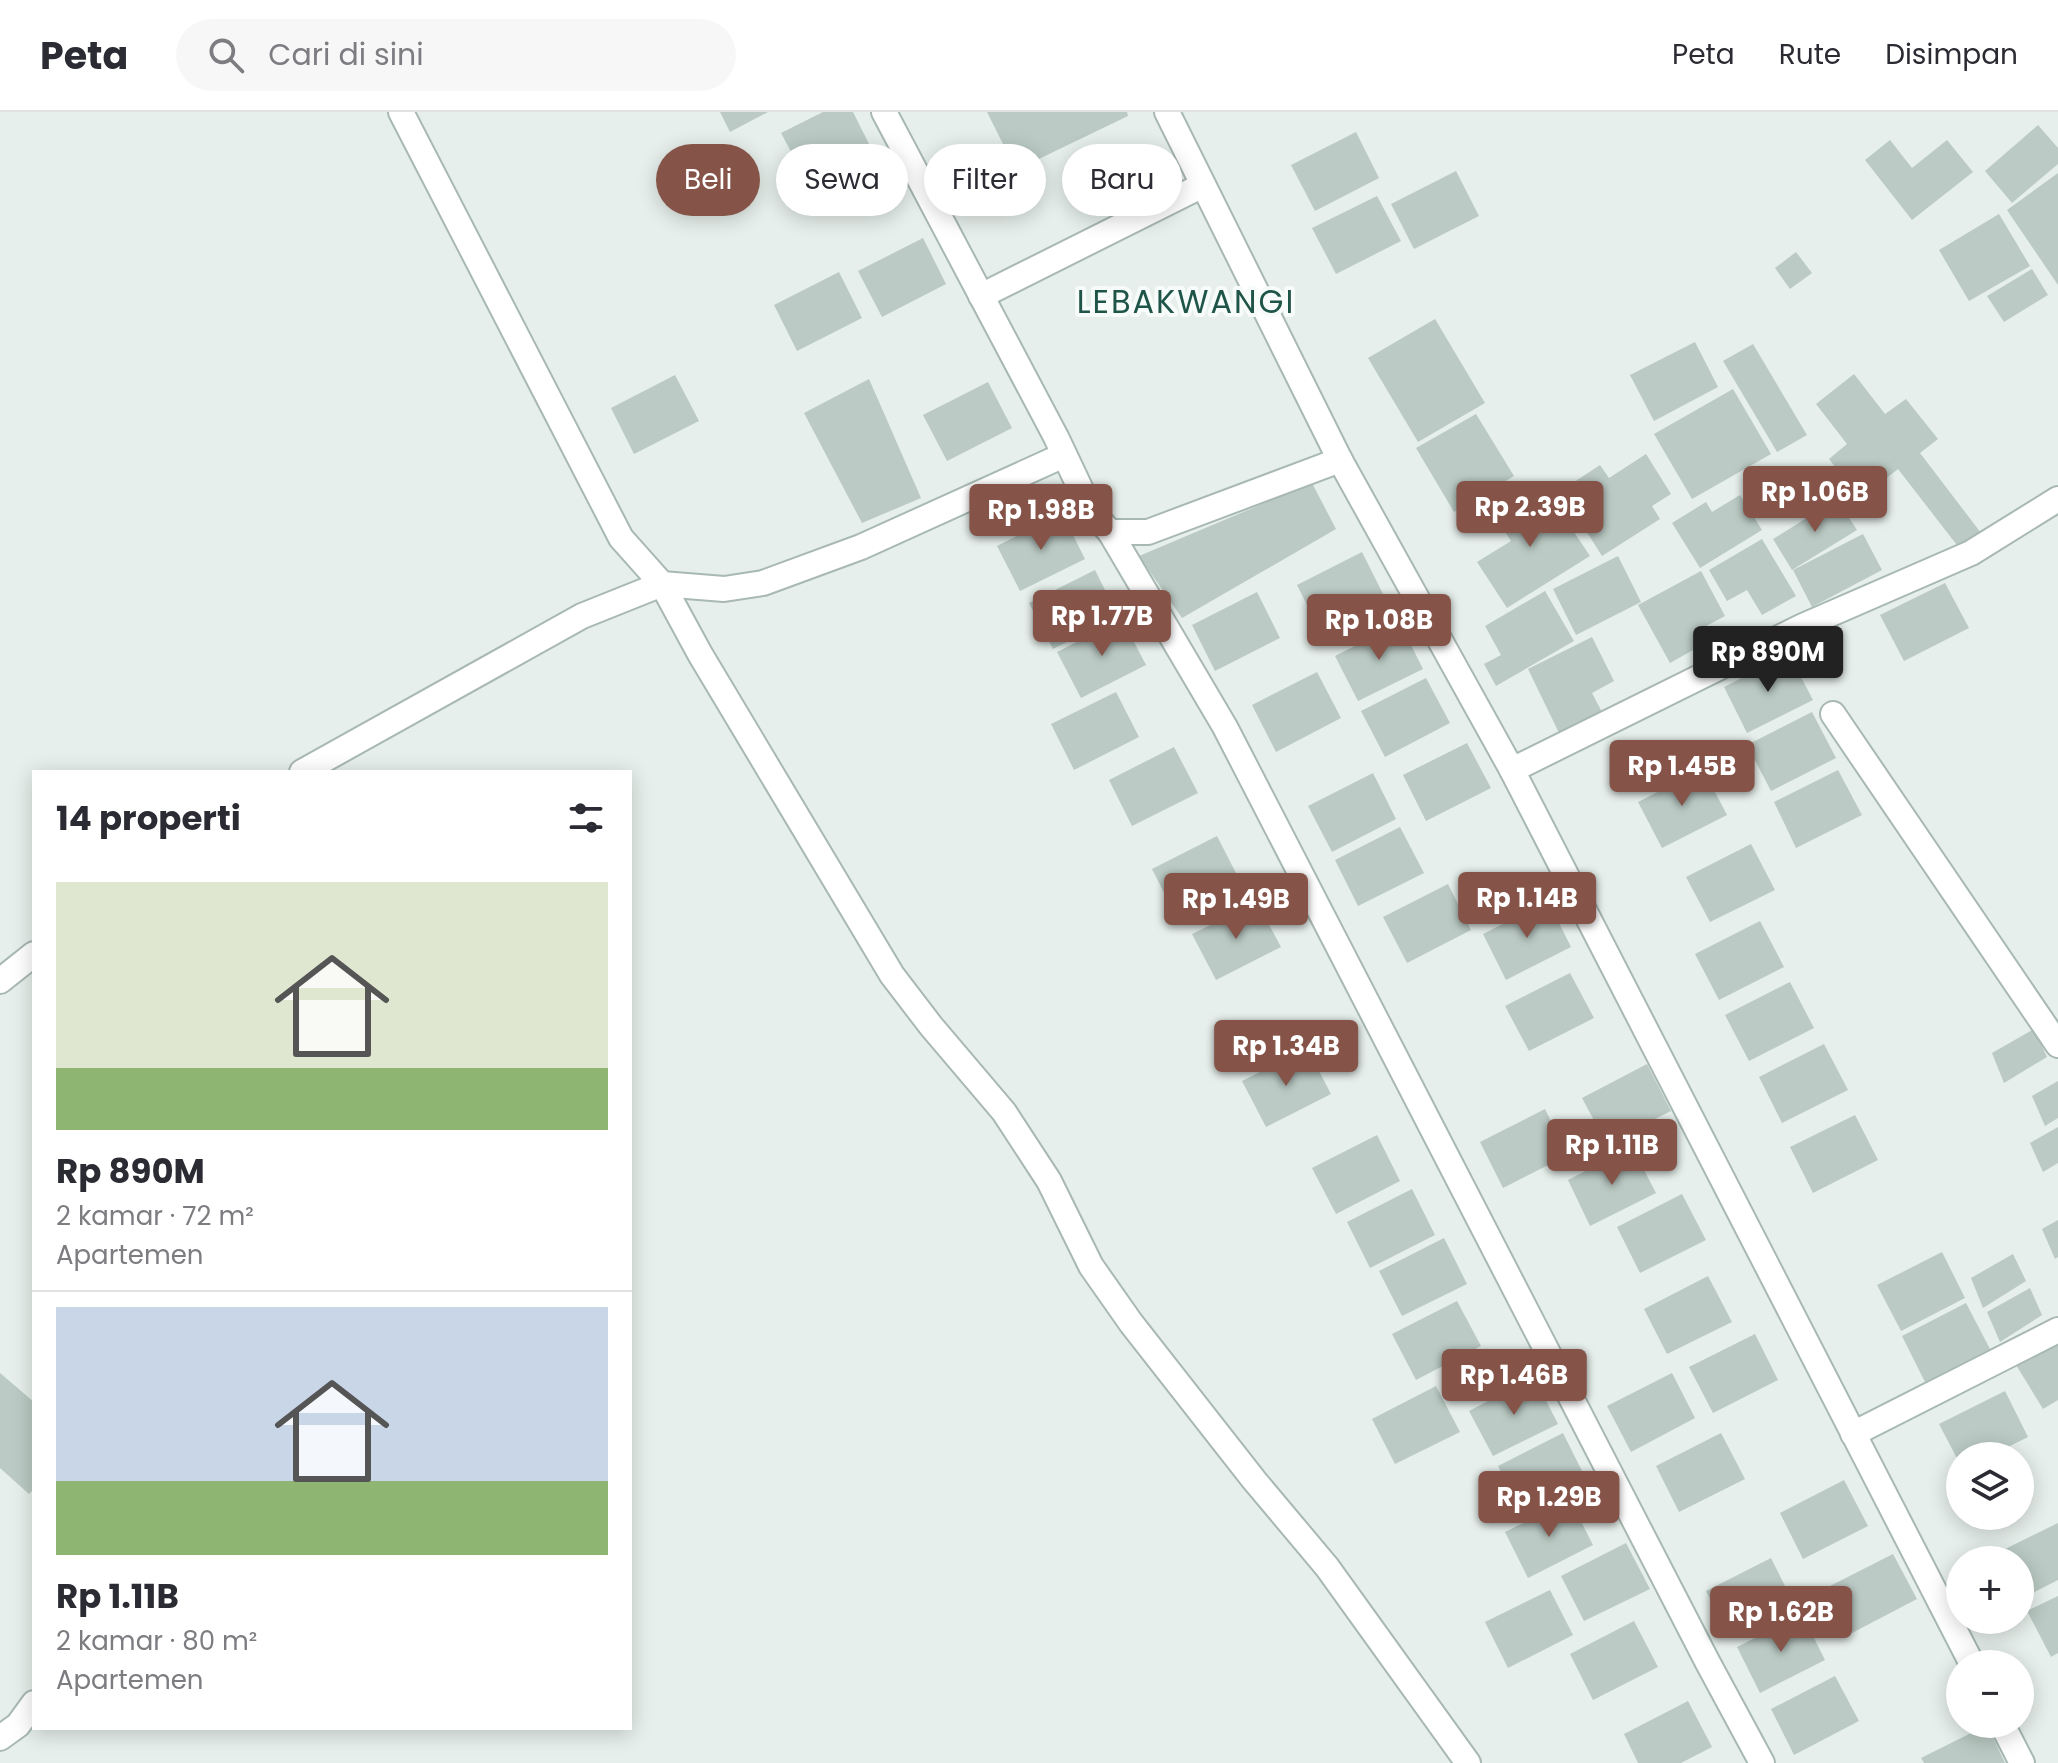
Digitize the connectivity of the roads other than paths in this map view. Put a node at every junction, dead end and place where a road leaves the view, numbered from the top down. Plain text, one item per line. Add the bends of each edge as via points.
1 (401, 112) edge
2 (884, 112) edge
3 (1167, 112) edge
4 (1203, 185) junction
5 (981, 296) junction
6 (1064, 455) junction
7 (1340, 460) junction
8 (2058, 499) edge
9 (1110, 532) junction
10 (662, 584) junction
11 (1833, 714) dead end
12 (306, 770) edge
13 (1512, 770) junction
14 (32, 956) edge
15 (0, 981) edge
16 (2058, 1045) edge
17 (2058, 1330) edge
18 (1853, 1434) junction
19 (1965, 1650) edge
20 (32, 1706) edge
21 (0, 1738) edge
22 (2009, 1738) edge
23 (1468, 1763) edge
24 (1762, 1763) edge
25 (2022, 1763) edge

1 - 10 street via 621,538
2 - 5 street
3 - 4 street
4 - 5 street
4 - 7 street
5 - 6 street
6 - 9 street via 1091,511
6 - 10 street via 861,547 763,583 724,589
7 - 9 street via 1148,532
7 - 13 street
8 - 13 street via 1971,553 1803,626
9 - 24 street via 1225,727
10 - 12 street via 582,616
10 - 23 street via 892,975 1004,1112 1049,1181 1091,1266 1131,1323 1327,1567
11 - 16 street
13 - 18 street
14 - 15 street
17 - 18 street
18 - 19 street
20 - 21 street
22 - 25 street

